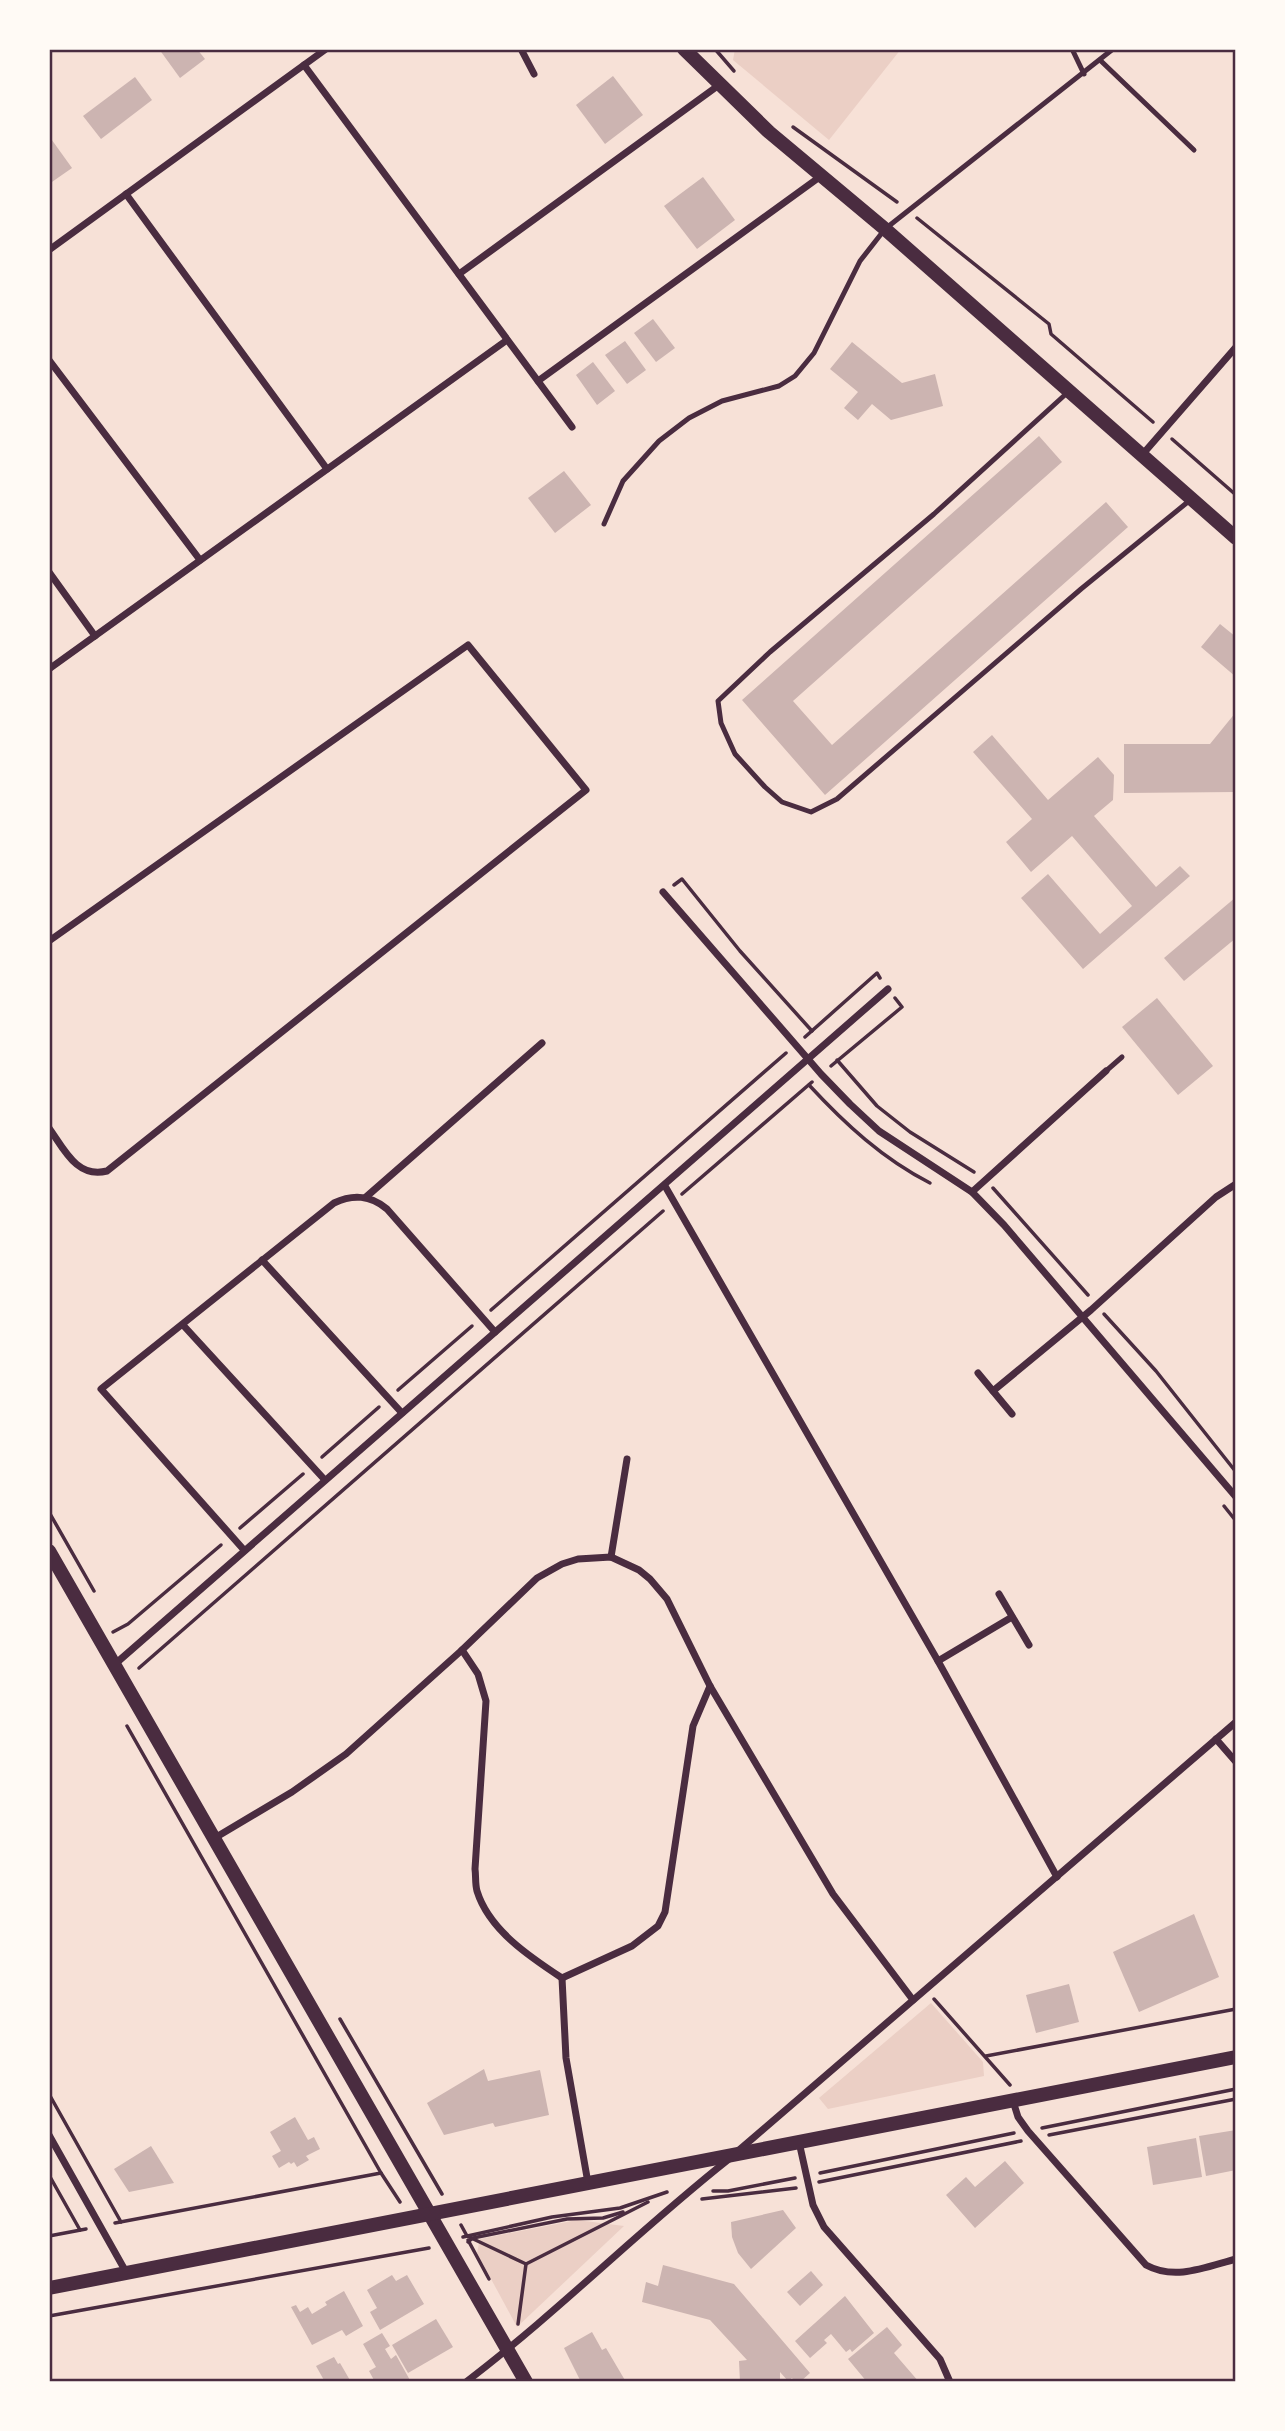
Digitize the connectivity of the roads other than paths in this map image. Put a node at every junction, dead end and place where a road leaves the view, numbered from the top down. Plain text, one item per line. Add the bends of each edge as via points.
1 (326, 49) edge
2 (521, 49) edge
3 (684, 49) edge
4 (1072, 49) edge
5 (1113, 49) edge
6 (1101, 61) junction
7 (304, 65) junction
8 (534, 74) dead end
9 (1084, 74) junction
10 (719, 85) junction
11 (1194, 150) dead end
12 (821, 176) junction
13 (126, 194) junction
14 (885, 229) junction
15 (49, 250) edge
16 (458, 274) junction
17 (508, 340) junction
18 (1236, 347) edge
19 (49, 360) edge
20 (538, 381) junction
21 (1070, 391) junction
22 (572, 427) dead end
23 (1142, 455) junction
24 (327, 469) junction
25 (1192, 499) junction
26 (604, 524) dead end
27 (1236, 538) edge
28 (200, 560) junction
29 (49, 572) edge
30 (95, 636) junction
31 (49, 669) edge
32 (663, 892) dead end
33 (49, 941) edge
34 (888, 989) road end
35 (542, 1044) dead end
36 (1122, 1057) dead end
37 (809, 1059) junction
38 (1106, 1071) joint
39 (49, 1128) edge
40 (1236, 1184) edge
41 (664, 1186) junction
42 (972, 1192) junction
43 (366, 1197) junction
44 (262, 1260) junction
45 (1083, 1317) junction
46 (183, 1325) junction
47 (495, 1332) junction
48 (978, 1373) dead end
49 (993, 1391) junction
50 (402, 1413) junction
51 (1012, 1414) dead end
52 (627, 1459) dead end
53 (324, 1479) junction
54 (1236, 1497) edge
55 (244, 1550) junction
56 (49, 1551) edge
57 (611, 1558) junction
58 (999, 1594) dead end
59 (1012, 1617) junction
60 (1029, 1645) dead end
61 (462, 1650) junction
62 (938, 1661) junction
63 (114, 1665) junction
64 (710, 1686) junction
65 (1236, 1722) edge
66 (1216, 1739) junction
67 (1236, 1762) edge
68 (213, 1839) junction
69 (1057, 1877) junction
70 (562, 1978) junction
71 (913, 2000) junction
72 (1236, 2057) edge
73 (1017, 2100) junction
74 (49, 2134) edge
75 (799, 2142) junction
76 (734, 2155) junction
77 (588, 2183) junction
78 (431, 2214) junction
79 (1236, 2259) edge
80 (126, 2273) junction
81 (49, 2288) edge
82 (509, 2350) junction
83 (466, 2382) edge
84 (526, 2382) edge
85 (950, 2382) edge

1 - 7 street
2 - 8 street
3 - 10 main road
4 - 9 lane
5 - 6 lane
6 - 9 lane
6 - 11 lane
7 - 13 street
7 - 16 street
9 - 14 lane
10 - 12 main road
10 - 16 street
12 - 14 main road
12 - 20 street
13 - 15 street
13 - 24 street
14 - 21 main road
14 - 26 lane via 860,261 814,353 795,376 779,386 722,401 659,441 623,481
16 - 17 street
17 - 20 street
17 - 24 street
18 - 23 street
19 - 28 street
20 - 22 street
21 - 23 main road
21 - 25 lane via 718,701 721,723 736,754 765,788 782,802 811,811 837,799
23 - 25 main road
24 - 28 street
25 - 27 main road
28 - 30 street
29 - 30 street
30 - 31 street
32 - 37 street
33 - 39 street via 468,645 586,790 107,1171 82,1170
34 - 37 street
35 - 43 street
36 - 38 lane
37 - 41 street
37 - 42 street via 879,1131
38 - 42 street
40 - 45 street
41 - 47 street
41 - 62 street
42 - 45 street
43 - 44 street via 334,1203
43 - 47 street via 387,1209
44 - 46 street
44 - 50 street
45 - 49 street
45 - 54 street
46 - 53 street
46 - 55 street via 101,1389
47 - 50 street
48 - 49 street
49 - 51 street
50 - 53 street
52 - 57 street
53 - 55 street
55 - 63 street
56 - 63 main road
57 - 61 street via 578,1559 549,1570
57 - 64 street via 639,1570 659,1589
58 - 59 street
59 - 60 street
59 - 62 street
61 - 68 street via 346,1754
61 - 70 street via 478,1674 486,1701 477,1890 500,1929
62 - 69 street
63 - 68 main road
64 - 70 street via 693,1726 665,1912 658,1926 632,1946
64 - 71 street via 833,1894
65 - 66 street
66 - 67 street
66 - 69 street
68 - 78 main road
69 - 71 street
70 - 77 street via 566,2058
71 - 76 street
72 - 73 main road
73 - 75 main road
73 - 79 street via 1018,2117 1028,2131 1146,2265 1177,2274
74 - 80 street
75 - 76 main road
75 - 85 street via 813,2205 824,2227 940,2359
76 - 77 main road
76 - 82 street
77 - 78 main road
78 - 80 main road
78 - 82 main road
80 - 81 main road
82 - 83 street
82 - 84 main road

